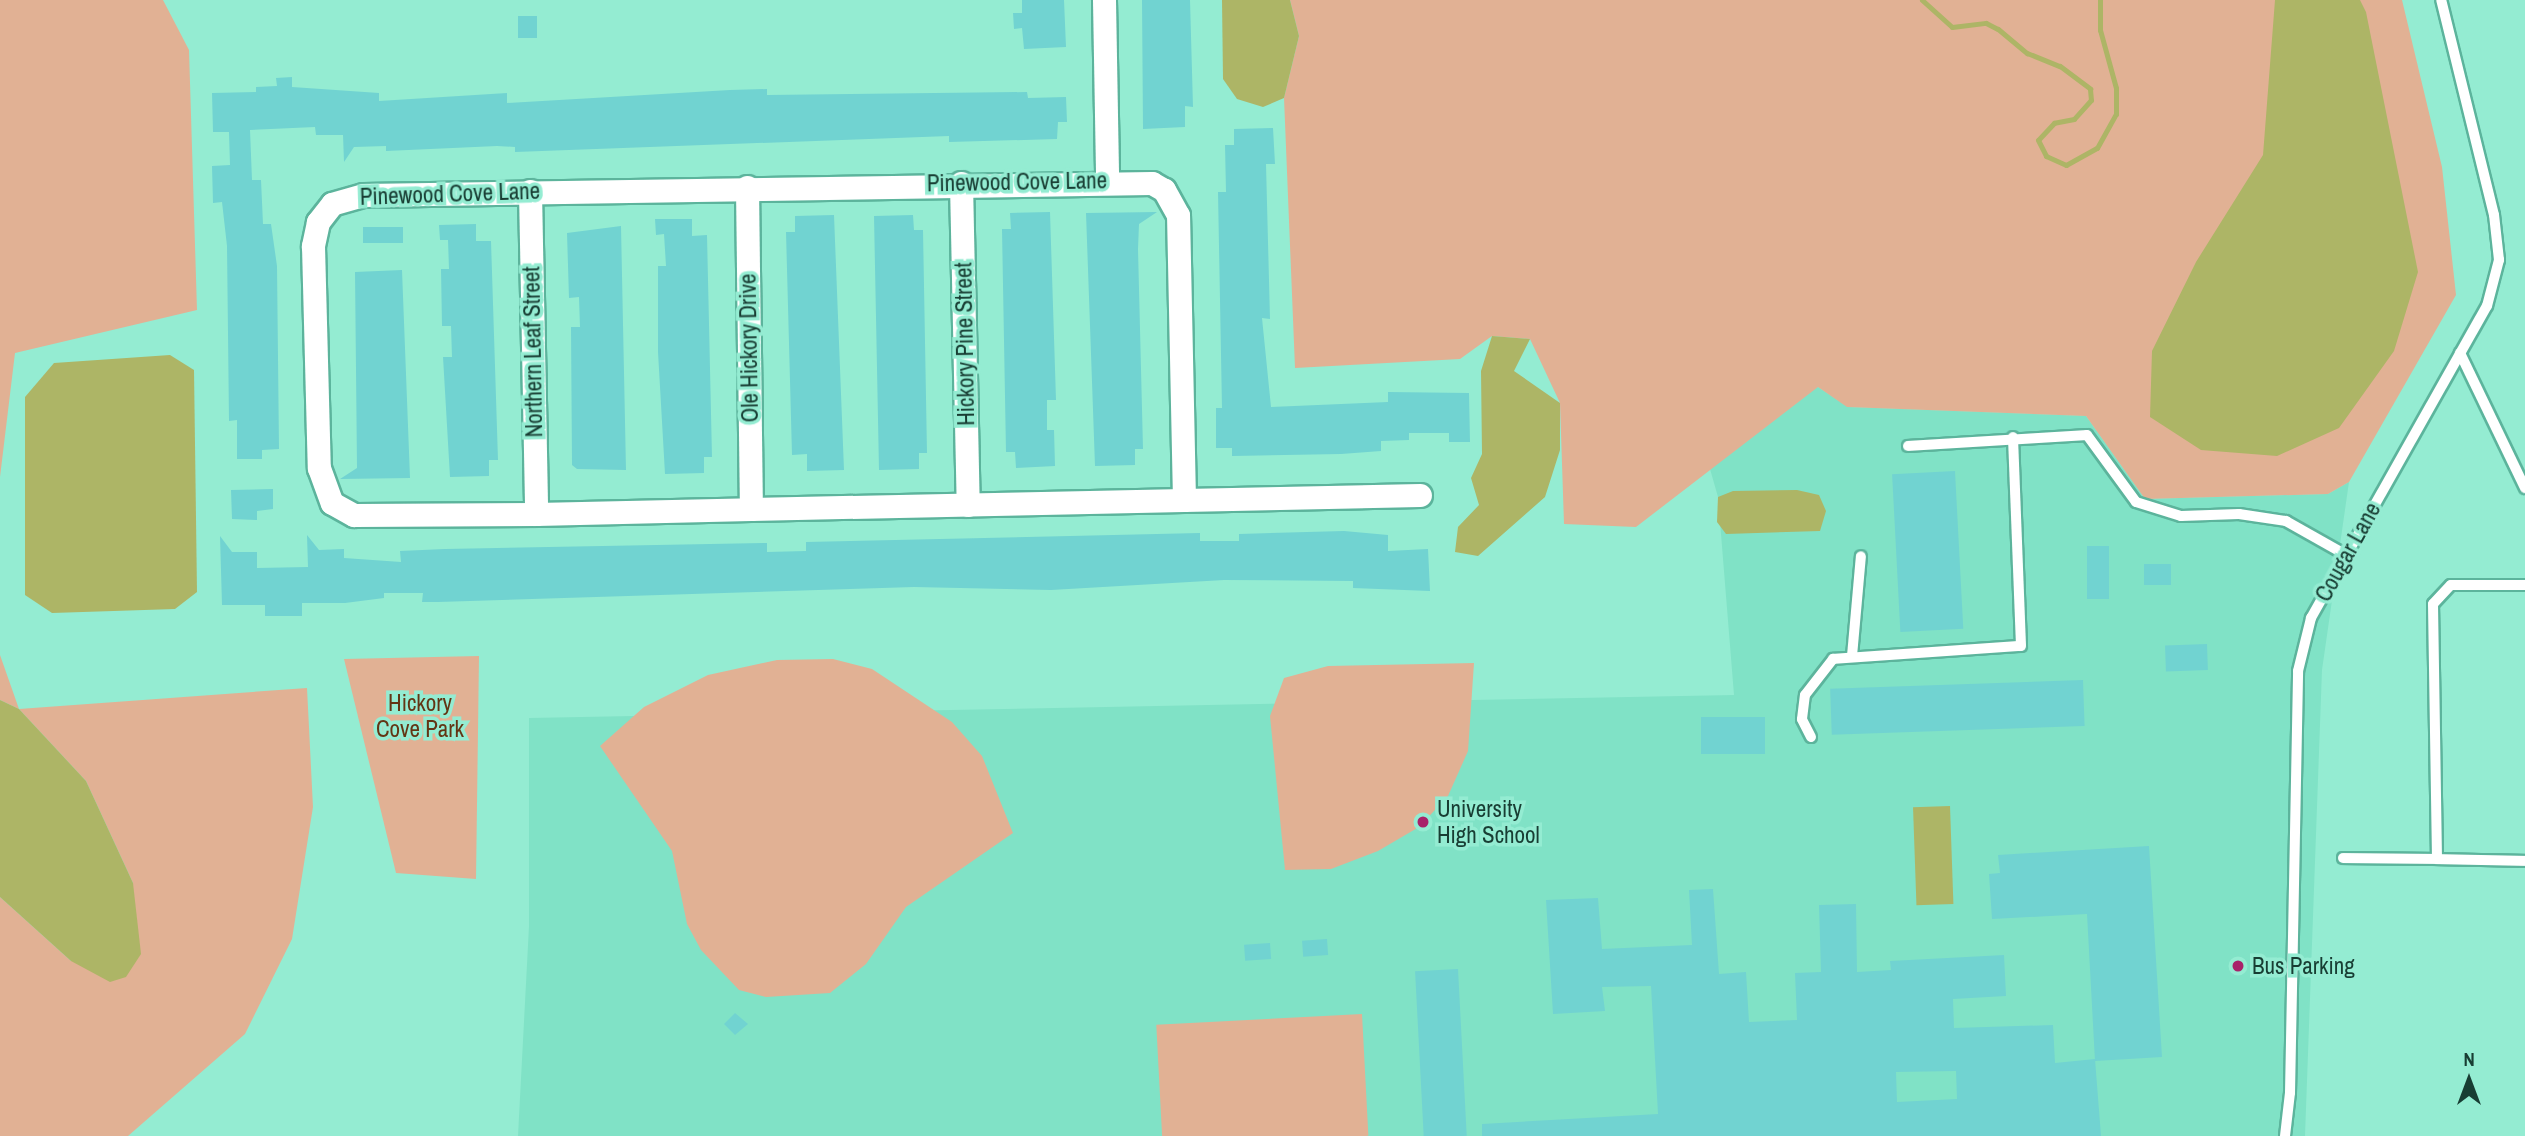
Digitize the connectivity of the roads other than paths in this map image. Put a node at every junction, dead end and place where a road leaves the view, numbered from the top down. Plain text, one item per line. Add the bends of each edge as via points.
1 (1104, 0) edge
2 (2441, 0) edge
3 (1107, 180) junction
4 (961, 183) junction
5 (747, 187) junction
6 (530, 191) junction
7 (2460, 353) junction
8 (2013, 437) junction
9 (1908, 446) dead end
10 (2525, 488) edge
11 (1420, 495) dead end
12 (1184, 500) junction
13 (968, 505) junction
14 (751, 509) junction
15 (536, 514) junction
16 (2346, 555) junction
17 (1861, 556) dead end
18 (2525, 585) edge
19 (1853, 656) junction
20 (1811, 737) dead end
21 (2343, 858) dead end
22 (2437, 859) junction
23 (2525, 861) edge
24 (2285, 1136) edge

1 - 3 street
2 - 7 lane, Cougar Lane via 2494,215 2499,260 2487,306
3 - 4 street, Pinewood Cove Lane
3 - 12 street, Pinewood Cove Lane via 1152,183 1164,190 1178,215
4 - 5 street, Pinewood Cove Lane
4 - 13 street, Hickory Pine Street
5 - 6 street, Pinewood Cove Lane
5 - 14 street, Ole Hickory Drive
6 - 15 street, Northern Leaf Street
6 - 15 street, Pinewood Cove Lane via 341,198 318,222 314,273 318,460 321,484 332,503 342,511 369,516
7 - 10 lane
7 - 16 lane, Cougar Lane
8 - 9 lane
8 - 16 lane via 2087,435 2136,502 2181,516 2239,514 2287,521
8 - 19 lane via 2021,646
11 - 12 street, Pinewood Cove Lane
12 - 13 street, Pinewood Cove Lane
13 - 14 street, Pinewood Cove Lane
14 - 15 street, Pinewood Cove Lane
16 - 24 lane, Cougar Lane via 2311,618 2298,671 2290,1093
17 - 19 lane
18 - 22 lane via 2451,585 2433,604
19 - 20 lane via 1833,659 1814,677 1802,719
21 - 22 lane
22 - 23 lane

